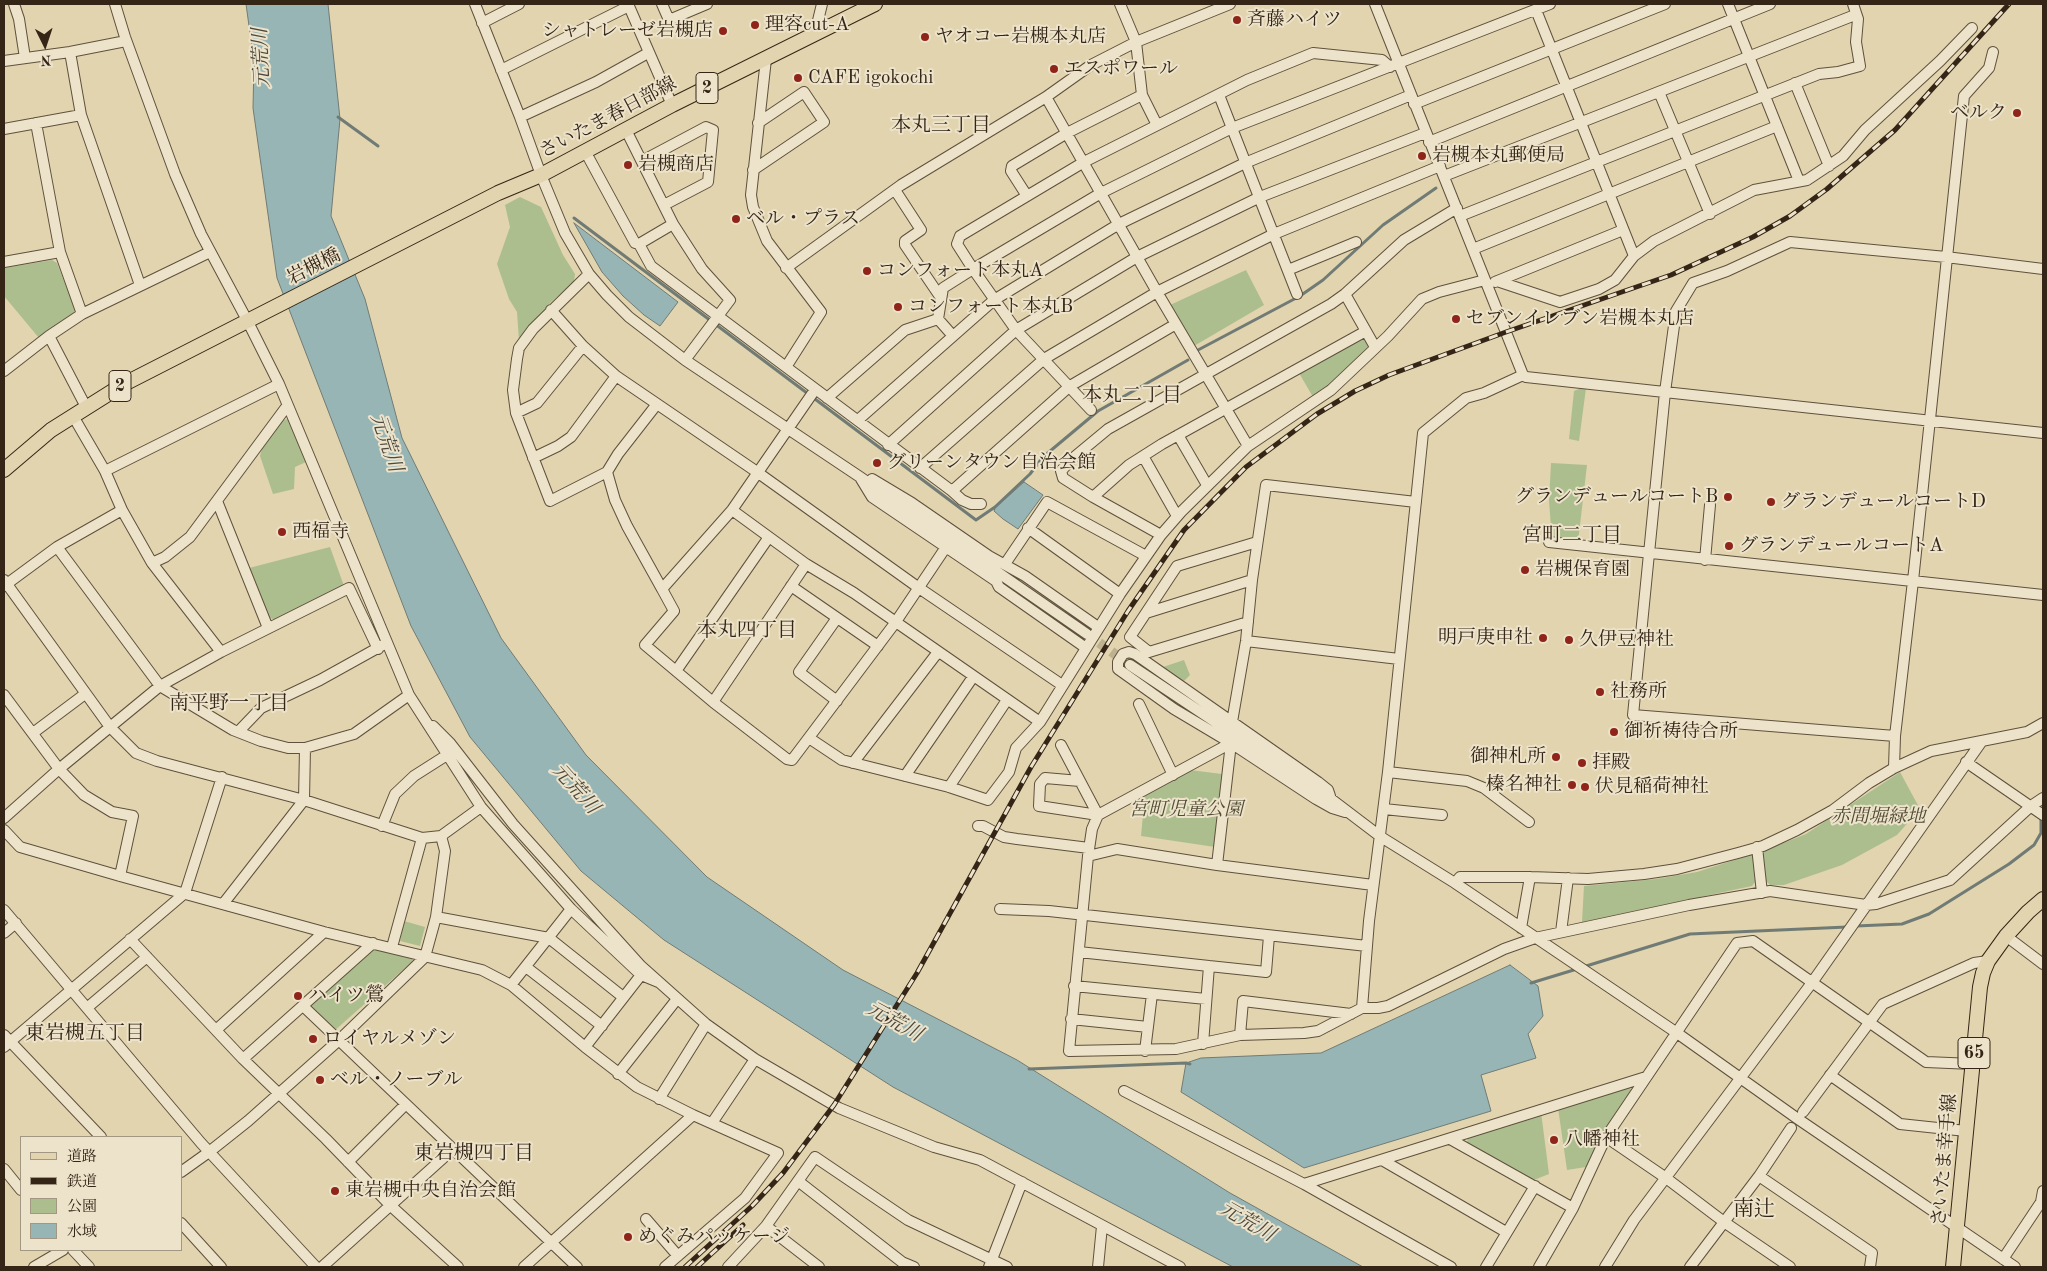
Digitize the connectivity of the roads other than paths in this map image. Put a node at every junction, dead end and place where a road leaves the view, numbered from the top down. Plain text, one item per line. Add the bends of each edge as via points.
1 (14, 4) edge
2 (115, 4) edge
3 (475, 4) edge
4 (519, 4) edge
5 (662, 4) edge
6 (707, 4) edge
7 (875, 4) edge
8 (1120, 4) edge
9 (1230, 4) edge
10 (1374, 4) edge
11 (1550, 4) edge
12 (1666, 4) edge
13 (1728, 4) edge
14 (1770, 4) edge
15 (1853, 4) edge
16 (629, 5) edge
17 (819, 5) edge
18 (1536, 10) junction
19 (1855, 15) junction
20 (1733, 18) junction
21 (482, 23) junction
22 (1972, 28) dead end
23 (815, 33) junction
24 (126, 41) junction
25 (1136, 42) junction
26 (1551, 49) junction
27 (70, 52) junction
28 (1993, 52) dead end
29 (648, 53) junction
30 (1749, 56) junction
31 (25, 58) junction
32 (766, 59) junction
33 (4, 61) edge
34 (1395, 66) junction
35 (501, 70) junction
36 (1795, 83) junction
37 (1566, 85) junction
38 (1659, 92) junction
39 (1142, 95) junction
40 (1219, 95) junction
41 (1764, 95) junction
42 (1046, 97) junction
43 (1413, 100) junction
44 (672, 105) junction
45 (80, 115) junction
46 (520, 117) junction
47 (36, 123) junction
48 (758, 123) junction
49 (1582, 123) junction
50 (1157, 125) junction
51 (1777, 126) junction
52 (1232, 128) junction
53 (4, 129) edge
54 (626, 130) junction
55 (1676, 131) junction
56 (1067, 133) junction
57 (1427, 137) junction
58 (585, 152) junction
59 (642, 161) junction
60 (1084, 162) junction
61 (1688, 162) junction
62 (1245, 163) junction
63 (1597, 163) junction
64 (1829, 166) junction
65 (753, 170) junction
66 (1442, 171) junction
67 (540, 175) junction
68 (1799, 181) junction
69 (895, 190) junction
70 (1609, 193) junction
71 (1101, 194) junction
72 (1027, 196) junction
73 (1260, 197) junction
74 (664, 205) junction
75 (1459, 212) junction
76 (1710, 214) junction
77 (673, 224) junction
78 (1118, 224) junction
79 (1624, 230) junction
80 (1274, 234) junction
81 (1356, 242) dead end
82 (639, 244) junction
83 (1473, 249) junction
84 (60, 252) junction
85 (210, 252) junction
86 (385, 252) joint
87 (1634, 256) junction
88 (1137, 257) junction
89 (1946, 257) junction
90 (4, 262) edge
91 (786, 268) junction
92 (973, 269) junction
93 (2043, 269) edge
94 (1288, 270) junction
95 (589, 274) junction
96 (1490, 282) junction
97 (140, 285) junction
98 (1157, 292) junction
99 (1297, 294) dead end
100 (1345, 294) junction
101 (942, 298) junction
102 (994, 300) junction
103 (551, 310) junction
104 (82, 314) junction
105 (254, 318) junction
106 (938, 319) junction
107 (715, 321) junction
108 (1176, 324) junction
109 (1016, 330) junction
110 (1366, 331) junction
111 (49, 336) junction
112 (953, 336) junction
113 (583, 346) junction
114 (1375, 347) junction
115 (1044, 359) junction
116 (685, 360) junction
117 (786, 367) junction
118 (4, 371) edge
119 (1207, 374) junction
120 (1523, 375) junction
121 (616, 376) junction
122 (279, 384) junction
123 (1070, 386) junction
124 (1665, 392) junction
125 (812, 394) dead end
126 (827, 398) junction
127 (657, 404) junction
128 (287, 406) junction
129 (86, 407) junction
130 (1091, 410) dead end
131 (1226, 410) junction
132 (516, 413) junction
133 (73, 416) junction
134 (858, 420) junction
135 (1930, 421) junction
136 (787, 428) junction
137 (2043, 433) edge
138 (1178, 435) junction
139 (888, 445) junction
140 (1248, 446) junction
141 (1143, 456) junction
142 (533, 458) junction
143 (920, 468) junction
144 (4, 470) edge
145 (105, 471) junction
146 (850, 471) junction
147 (607, 472) junction
148 (757, 472) junction
149 (860, 477) junction
150 (1207, 485) junction
151 (952, 491) junction
152 (1093, 497) junction
153 (217, 502) junction
154 (1416, 502) junction
155 (981, 504) dead end
156 (1710, 505) dead end
157 (122, 510) junction
158 (732, 510) junction
159 (1177, 516) junction
160 (1028, 528) junction
161 (1161, 535) junction
162 (769, 537) junction
163 (1257, 542) junction
164 (1549, 542) dead end
165 (57, 546) junction
166 (946, 547) junction
167 (1650, 554) junction
168 (1146, 556) junction
169 (1704, 560) junction
170 (152, 563) junction
171 (806, 564) junction
172 (1005, 564) junction
173 (1252, 580) junction
174 (1913, 581) junction
175 (5, 583) edge
176 (791, 586) junction
177 (919, 588) junction
178 (662, 589) junction
179 (1120, 594) junction
180 (2043, 595) edge
181 (1146, 613) junction
182 (837, 618) junction
183 (895, 622) junction
184 (1248, 622) junction
185 (268, 628) junction
186 (1098, 628) junction
187 (1087, 634) tunnel mouth
188 (1246, 641) junction
189 (388, 642) junction
190 (878, 646) junction
191 (1086, 648) junction
192 (378, 649) junction
193 (221, 652) junction
194 (938, 652) junction
195 (1400, 659) junction
196 (1130, 665) tunnel mouth
197 (676, 671) junction
198 (973, 677) junction
199 (1062, 685) junction
200 (160, 686) junction
201 (85, 694) junction
202 (4, 695) edge
203 (409, 695) junction
204 (1007, 700) junction
205 (837, 701) junction
206 (714, 702) junction
207 (1140, 704) dead end
208 (419, 711) junction
209 (1040, 722) junction
210 (1232, 722) junction
211 (2043, 723) edge
212 (110, 727) junction
213 (238, 732) junction
214 (33, 733) junction
215 (1895, 736) junction
216 (809, 738) junction
217 (1982, 741) junction
218 (1231, 744) junction
219 (1061, 745) dead end
220 (305, 748) junction
221 (447, 756) junction
222 (1966, 762) junction
223 (853, 763) junction
224 (1894, 768) junction
225 (59, 769) junction
226 (1388, 772) junction
227 (1173, 775) junction
228 (904, 776) junction
229 (222, 777) junction
230 (1080, 781) junction
231 (949, 787) junction
232 (2043, 798) edge
233 (1331, 799) junction
234 (304, 800) junction
235 (2031, 806) junction
236 (481, 807) junction
237 (1384, 809) junction
238 (1098, 815) junction
239 (1352, 815) junction
240 (1442, 815) dead end
241 (2043, 815) edge
242 (4, 818) edge
243 (1529, 822) dead end
244 (382, 826) junction
245 (978, 826) dead end
246 (4, 830) edge
247 (441, 836) junction
248 (1381, 837) junction
249 (422, 838) junction
250 (1757, 847) junction
251 (1089, 852) junction
252 (1217, 865) junction
253 (120, 876) junction
254 (1530, 876) junction
255 (1568, 878) junction
256 (1455, 883) junction
257 (1373, 885) junction
258 (1762, 892) junction
259 (185, 893) junction
260 (2043, 899) edge
261 (223, 904) junction
262 (1866, 905) junction
263 (572, 909) junction
264 (1000, 909) dead end
265 (4, 910) edge
266 (1083, 915) junction
267 (436, 917) junction
268 (16, 923) junction
269 (1521, 928) junction
270 (324, 932) junction
271 (1561, 932) junction
272 (4, 933) edge
273 (1269, 936) junction
274 (2006, 936) junction
275 (549, 938) junction
276 (1534, 938) junction
277 (130, 939) junction
278 (373, 943) junction
279 (1367, 946) junction
280 (392, 947) junction
281 (1079, 952) junction
282 (147, 957) junction
283 (426, 957) junction
284 (1988, 961) junction
285 (2043, 964) edge
286 (1209, 966) junction
287 (526, 967) junction
288 (641, 975) junction
289 (658, 982) junction
290 (1811, 984) junction
291 (511, 985) junction
292 (1074, 986) junction
293 (72, 990) junction
294 (1152, 994) junction
295 (623, 997) junction
296 (677, 999) junction
297 (1206, 999) junction
298 (303, 1006) junction
299 (88, 1007) junction
300 (1362, 1008) junction
301 (1351, 1014) junction
302 (1071, 1019) junction
303 (706, 1024) junction
304 (1869, 1024) junction
305 (602, 1026) junction
306 (1148, 1027) junction
307 (216, 1030) junction
308 (1677, 1033) junction
309 (1240, 1036) junction
310 (6, 1041) edge
311 (338, 1041) junction
312 (1203, 1044) junction
313 (585, 1047) junction
314 (1145, 1051) junction
315 (243, 1059) junction
316 (755, 1059) junction
317 (1973, 1064) junction
318 (618, 1074) junction
319 (1830, 1075) junction
320 (1646, 1077) junction
321 (1739, 1078) junction
322 (1124, 1091) dead end
323 (279, 1093) junction
324 (659, 1099) junction
325 (405, 1105) junction
326 (1803, 1112) dead end
327 (693, 1115) junction
328 (712, 1123) junction
329 (1791, 1128) dead end
330 (1966, 1131) junction
331 (100, 1136) edge
332 (1606, 1137) junction
333 (1450, 1139) junction
334 (452, 1150) junction
335 (209, 1152) junction
336 (1382, 1160) junction
337 (348, 1162) junction
338 (4, 1169) edge
339 (182, 1171) edge
340 (1759, 1176) junction
341 (1666, 1178) junction
342 (798, 1181) junction
343 (1022, 1182) junction
344 (1304, 1184) junction
345 (1535, 1186) junction
346 (20, 1189) edge
347 (2043, 1191) edge
348 (390, 1206) junction
349 (1573, 1208) junction
350 (646, 1219) dead end
351 (1724, 1222) junction
352 (182, 1224) edge
353 (766, 1226) junction
354 (1102, 1226) junction
355 (1957, 1228) junction
356 (1506, 1232) junction
357 (551, 1242) junction
358 (61, 1251) edge
359 (74, 1251) edge
360 (678, 1256) junction
361 (2003, 1259) junction
362 (990, 1263) edge
363 (732, 1266) edge
364 (34, 1267) edge
365 (89, 1267) edge
366 (221, 1267) edge
367 (316, 1267) edge
368 (322, 1267) edge
369 (458, 1267) edge
370 (524, 1267) edge
371 (576, 1267) edge
372 (665, 1267) edge
373 (819, 1267) edge
374 (914, 1267) edge
375 (1007, 1267) edge
376 (1098, 1267) edge
377 (1180, 1267) edge
378 (1451, 1267) edge
379 (1486, 1267) edge
380 (1539, 1267) edge
381 (1605, 1267) edge
382 (1691, 1267) edge
383 (1790, 1267) edge
384 (1870, 1267) edge
385 (1953, 1267) edge
386 (2015, 1267) edge

1 - 31 street
2 - 24 street
3 - 21 street
4 - 21 street
5 - 6 street via 669,20
7 - 23 main road, さいたま春日部線 / 2
8 - 25 street
9 - 25 street
10 - 34 street
11 - 18 street
12 - 26 street
13 - 20 street
14 - 20 street
15 - 19 street
16 - 29 street
16 - 35 street
17 - 23 street
18 - 26 street
18 - 34 street
19 - 30 street
19 - 36 street via 1858,19 1856,42 1860,66 1819,74
20 - 30 street
20 - 37 street
21 - 35 street
22 - 64 street via 1865,130 1843,156
23 - 32 main road, さいたま春日部線 / 2
24 - 27 street
24 - 85 street via 175,174
25 - 39 street
25 - 42 street via 1091,65
26 - 37 street
26 - 43 street
27 - 31 street
27 - 45 street
28 - 89 street via 1990,68 1964,96
29 - 44 street
29 - 46 street via 596,82
30 - 38 street
30 - 41 street
31 - 33 street
32 - 44 main road, さいたま春日部線 / 2
32 - 48 street
34 - 40 street via 1382,60 1313,53
34 - 43 street
34 - 52 street
35 - 46 street
36 - 41 street
36 - 64 street
37 - 49 street
37 - 57 street
38 - 49 street
38 - 55 street
39 - 50 street
39 - 56 street
40 - 50 street
40 - 52 street
41 - 51 street
41 - 55 street
42 - 56 street
42 - 69 street
43 - 57 street
43 - 62 street
44 - 54 main road, さいたま春日部線 / 2
45 - 47 street
45 - 97 street
46 - 67 street
47 - 53 street
47 - 84 street
48 - 65 street
48 - 65 street via 804,92 824,122
49 - 63 street
49 - 66 street
50 - 60 street
51 - 61 street
51 - 68 street
52 - 62 street
52 - 71 street
54 - 58 main road, さいたま春日部線 / 2
54 - 59 street
55 - 61 street
55 - 63 street
56 - 60 street
56 - 72 street via 1012,166 1011,171
57 - 66 street
57 - 73 street
58 - 67 main road, さいたま春日部線 / 2
58 - 82 street via 635,243
59 - 74 street
59 - 74 street via 706,127 714,130 708,182
60 - 71 street
60 - 72 street
61 - 70 street
61 - 76 street
62 - 73 street
62 - 78 street
63 - 70 street
63 - 75 street
64 - 68 street via 1807,180
65 - 91 street via 751,195 757,218 767,241
66 - 75 street
66 - 80 street
67 - 86 main road, さいたま春日部線 / 2 via 498,193
67 - 95 street via 565,233
68 - 76 street via 1754,190
69 - 91 street
69 - 101 street via 921,230 905,241 905,245
70 - 79 street
70 - 83 street
71 - 78 street
71 - 92 street
72 - 92 street via 960,236 957,244
73 - 80 street
73 - 88 street
74 - 77 street
75 - 83 street
75 - 100 street via 1404,240
76 - 87 street via 1654,241
77 - 82 street
77 - 107 street via 702,269 730,300
78 - 88 street
78 - 102 street
79 - 87 street
79 - 96 street
80 - 94 street
80 - 98 street
81 - 94 street
82 - 107 street via 651,266
83 - 96 street
84 - 90 street
84 - 104 street
85 - 97 street
85 - 105 street
86 - 105 main road, 岩槻橋 / 2
87 - 96 street via 1615,280 1560,302
88 - 98 street
88 - 109 street
89 - 93 street
89 - 124 street via 1790,242 1693,283 1676,311
89 - 135 street
91 - 117 street via 821,312
92 - 101 street via 943,288
92 - 102 street
94 - 99 street
95 - 103 street
95 - 116 street via 629,317
96 - 114 street via 1439,292 1422,299
96 - 120 street
97 - 104 street
98 - 108 street
98 - 115 street
100 - 110 street
100 - 119 street
101 - 106 street
102 - 109 street
102 - 112 street
103 - 113 street
103 - 132 street via 519,348 513,390
104 - 111 street
105 - 122 street
105 - 129 main road, 2 via 124,384
106 - 112 street
106 - 126 street via 905,330
107 - 116 street
107 - 117 street
108 - 119 street
108 - 123 street
109 - 115 street
109 - 139 street
110 - 114 street
110 - 131 street
111 - 118 street
111 - 129 street
112 - 134 street
113 - 121 street
113 - 132 street via 537,404
114 - 140 street via 1331,390
115 - 123 street
115 - 143 street
116 - 136 street
117 - 126 street
119 - 131 street
119 - 152 street via 1108,429 1061,471 1063,478
120 - 124 street
120 - 154 street via 1466,398 1423,433
121 - 127 street
121 - 142 street via 571,437
122 - 128 street
122 - 145 street
123 - 130 street
123 - 151 street
124 - 135 street
124 - 167 street
125 - 136 street
126 - 134 street
127 - 147 street
127 - 148 street
128 - 153 street
128 - 189 street
129 - 133 main road, 2
131 - 138 street
131 - 140 street
132 - 142 street
133 - 144 main road, 2 via 51,430
133 - 145 street
134 - 139 street
135 - 137 street
135 - 174 street
136 - 146 street
136 - 148 street
138 - 141 street
138 - 150 street
139 - 143 street
140 - 150 street
141 - 152 street
141 - 159 street
142 - 147 street via 550,501
143 - 151 street
145 - 157 street
146 - 149 street
146 - 172 street via 884,485
147 - 178 street via 626,526
148 - 158 street
148 - 177 street
149 - 166 street via 872,497
149 - 187 street
150 - 159 street
151 - 155 street via 962,500
152 - 161 street
153 - 170 street via 190,537 166,557
153 - 185 street
154 - 163 street via 1266,485
154 - 195 street
156 - 169 street
157 - 165 street
157 - 170 street
158 - 162 street
158 - 178 street
159 - 161 street
160 - 168 street via 1047,502
160 - 172 street
160 - 179 street
161 - 168 street
162 - 171 street
162 - 197 street
163 - 173 street
163 - 181 street via 1177,566
164 - 167 street
165 - 175 street
165 - 200 street
166 - 177 street
166 - 191 street
167 - 169 street
167 - 215 street via 1633,715
168 - 179 street
169 - 174 street
170 - 193 street
171 - 176 street
171 - 183 street
172 - 186 street
173 - 181 street
173 - 184 street
174 - 180 street
174 - 215 street
175 - 201 street
176 - 182 street
176 - 206 street
177 - 183 street
177 - 199 street
178 - 197 street via 674,611 645,645
179 - 186 street
181 - 184 street via 1130,638 1149,652
182 - 190 street
182 - 205 street via 799,672
183 - 190 street
183 - 194 street
184 - 188 street
185 - 192 street via 349,588
185 - 193 street
186 - 191 street
188 - 195 street
188 - 210 street
189 - 192 street
189 - 203 street
190 - 205 street
191 - 199 street
192 - 213 street via 261,708
193 - 200 street
194 - 198 street
194 - 223 street
195 - 226 street
196 - 233 street
197 - 206 street
198 - 204 street
198 - 228 street
199 - 209 street
200 - 212 street
200 - 213 street
201 - 212 street
201 - 214 street
202 - 214 street
203 - 208 street
203 - 220 street via 354,734
204 - 209 street
204 - 231 street
205 - 216 street
206 - 216 street via 787,759 792,760
207 - 227 street
208 - 221 street
208 - 289 street via 450,743 513,824
209 - 231 street via 1016,748 1009,772 988,800
210 - 218 street via 1135,654 1123,654 1118,662 1118,669
210 - 233 street via 1318,782 1328,790
211 - 217 street via 2026,732
212 - 225 street
212 - 229 street via 136,753
213 - 220 street via 288,748
214 - 225 street
215 - 224 street
216 - 223 street via 842,760
217 - 222 street
217 - 224 street via 1931,751
218 - 227 street
218 - 239 street via 1316,799
218 - 252 street
219 - 230 street
220 - 234 street
221 - 236 street
221 - 244 street via 414,776 395,794
222 - 235 street
222 - 262 street
223 - 228 street
224 - 250 street via 1826,814
225 - 242 street
225 - 253 street via 84,795 112,812 133,816
226 - 237 street
226 - 243 street via 1467,781 1484,788
227 - 238 street
228 - 231 street
229 - 234 street
229 - 259 street
230 - 238 street
230 - 238 street via 1044,778 1040,784 1039,806
232 - 235 street
233 - 239 street
234 - 244 street
234 - 261 street
235 - 241 street
235 - 262 street via 1950,880
236 - 247 street
236 - 263 street
237 - 240 street
237 - 248 street
238 - 251 street via 1092,829
239 - 248 street
244 - 249 street
245 - 251 street via 1004,836
246 - 253 street via 20,847
247 - 249 street
247 - 267 street via 445,851
248 - 256 street
248 - 257 street
249 - 280 street
250 - 255 street via 1677,869 1588,879
250 - 258 street
251 - 252 street via 1117,849
251 - 266 street
252 - 257 street
253 - 259 street
254 - 255 street
254 - 256 street via 1460,877
254 - 269 street
255 - 271 street
256 - 269 street
257 - 279 street
258 - 262 street
258 - 271 street
259 - 261 street
259 - 277 street
260 - 274 main road, さいたま幸手線 / 65
261 - 270 street
262 - 290 street
263 - 275 street
263 - 288 street
264 - 266 street
265 - 268 street
266 - 273 street
266 - 281 street
267 - 275 street
267 - 283 street
268 - 272 street
268 - 293 street
269 - 276 street
270 - 278 street
270 - 307 street
271 - 276 street
273 - 279 street
273 - 286 street via 1266,972
274 - 284 main road, さいたま幸手線 / 65
274 - 285 street
275 - 287 street
275 - 295 street
276 - 300 street via 1504,948 1388,1006
276 - 308 street
277 - 282 street
277 - 293 street
278 - 280 street
278 - 298 street
279 - 300 street
280 - 283 street
281 - 286 street
281 - 292 street
282 - 299 street
282 - 307 street
283 - 291 street via 482,970
283 - 311 street
284 - 304 street via 1974,963 1895,997 1883,1004
284 - 317 main road, さいたま幸手線 / 65 via 1980,987
286 - 297 street
287 - 291 street
287 - 305 street
288 - 289 street
288 - 295 street
289 - 296 street
290 - 304 street
290 - 308 street via 1752,941 1737,943
290 - 321 street
291 - 313 street
292 - 294 street
292 - 302 street
293 - 299 street
293 - 310 street
294 - 297 street
294 - 306 street
295 - 305 street
296 - 303 street
296 - 318 street
297 - 312 street
298 - 311 street
298 - 315 street
299 - 335 street
300 - 301 street
301 - 309 street via 1318,1031
301 - 309 street via 1243,1001
302 - 306 street
302 - 314 street via 1069,1051
303 - 316 street
303 - 324 street
304 - 317 street via 1926,1062
304 - 319 street
305 - 313 street
306 - 314 street
307 - 315 street
308 - 320 street
308 - 321 street
309 - 312 street
310 - 331 street
311 - 323 street
311 - 325 street
312 - 314 street
313 - 318 street
315 - 323 street
316 - 328 street
316 - 343 street via 839,1108 934,1147 980,1160
317 - 330 main road, さいたま幸手線 / 65
318 - 324 street
319 - 326 street
319 - 330 street via 1900,1124
320 - 332 street
320 - 333 street
321 - 341 street
321 - 355 street
322 - 344 street
323 - 335 street
323 - 337 street
324 - 327 street
325 - 334 street
325 - 337 street
327 - 328 street
327 - 357 street
328 - 360 street via 778,1153 745,1198
329 - 340 street
330 - 355 main road, さいたま幸手線 / 65
332 - 341 street
332 - 349 street
333 - 336 street
333 - 345 street
334 - 348 street
334 - 357 street
335 - 339 street
335 - 367 street
336 - 344 street
336 - 356 street
337 - 348 street
338 - 346 street
340 - 351 street
340 - 384 street via 1872,1253
341 - 351 street
341 - 381 street via 1634,1220
342 - 353 street
342 - 362 street via 815,1157 908,1220
342 - 374 street via 902,1262
343 - 354 street
343 - 362 street
344 - 378 street
345 - 349 street
345 - 356 street
347 - 361 street via 2041,1202
348 - 368 street
348 - 369 street
349 - 380 street
350 - 360 street
351 - 382 street
351 - 383 street
352 - 366 street
353 - 363 street
353 - 373 street
354 - 376 street
354 - 377 street
355 - 361 street
355 - 385 main road, さいたま幸手線 / 65
356 - 379 street
357 - 370 street
357 - 371 street
358 - 364 street
359 - 365 street
360 - 372 street
361 - 386 street
362 - 375 street

